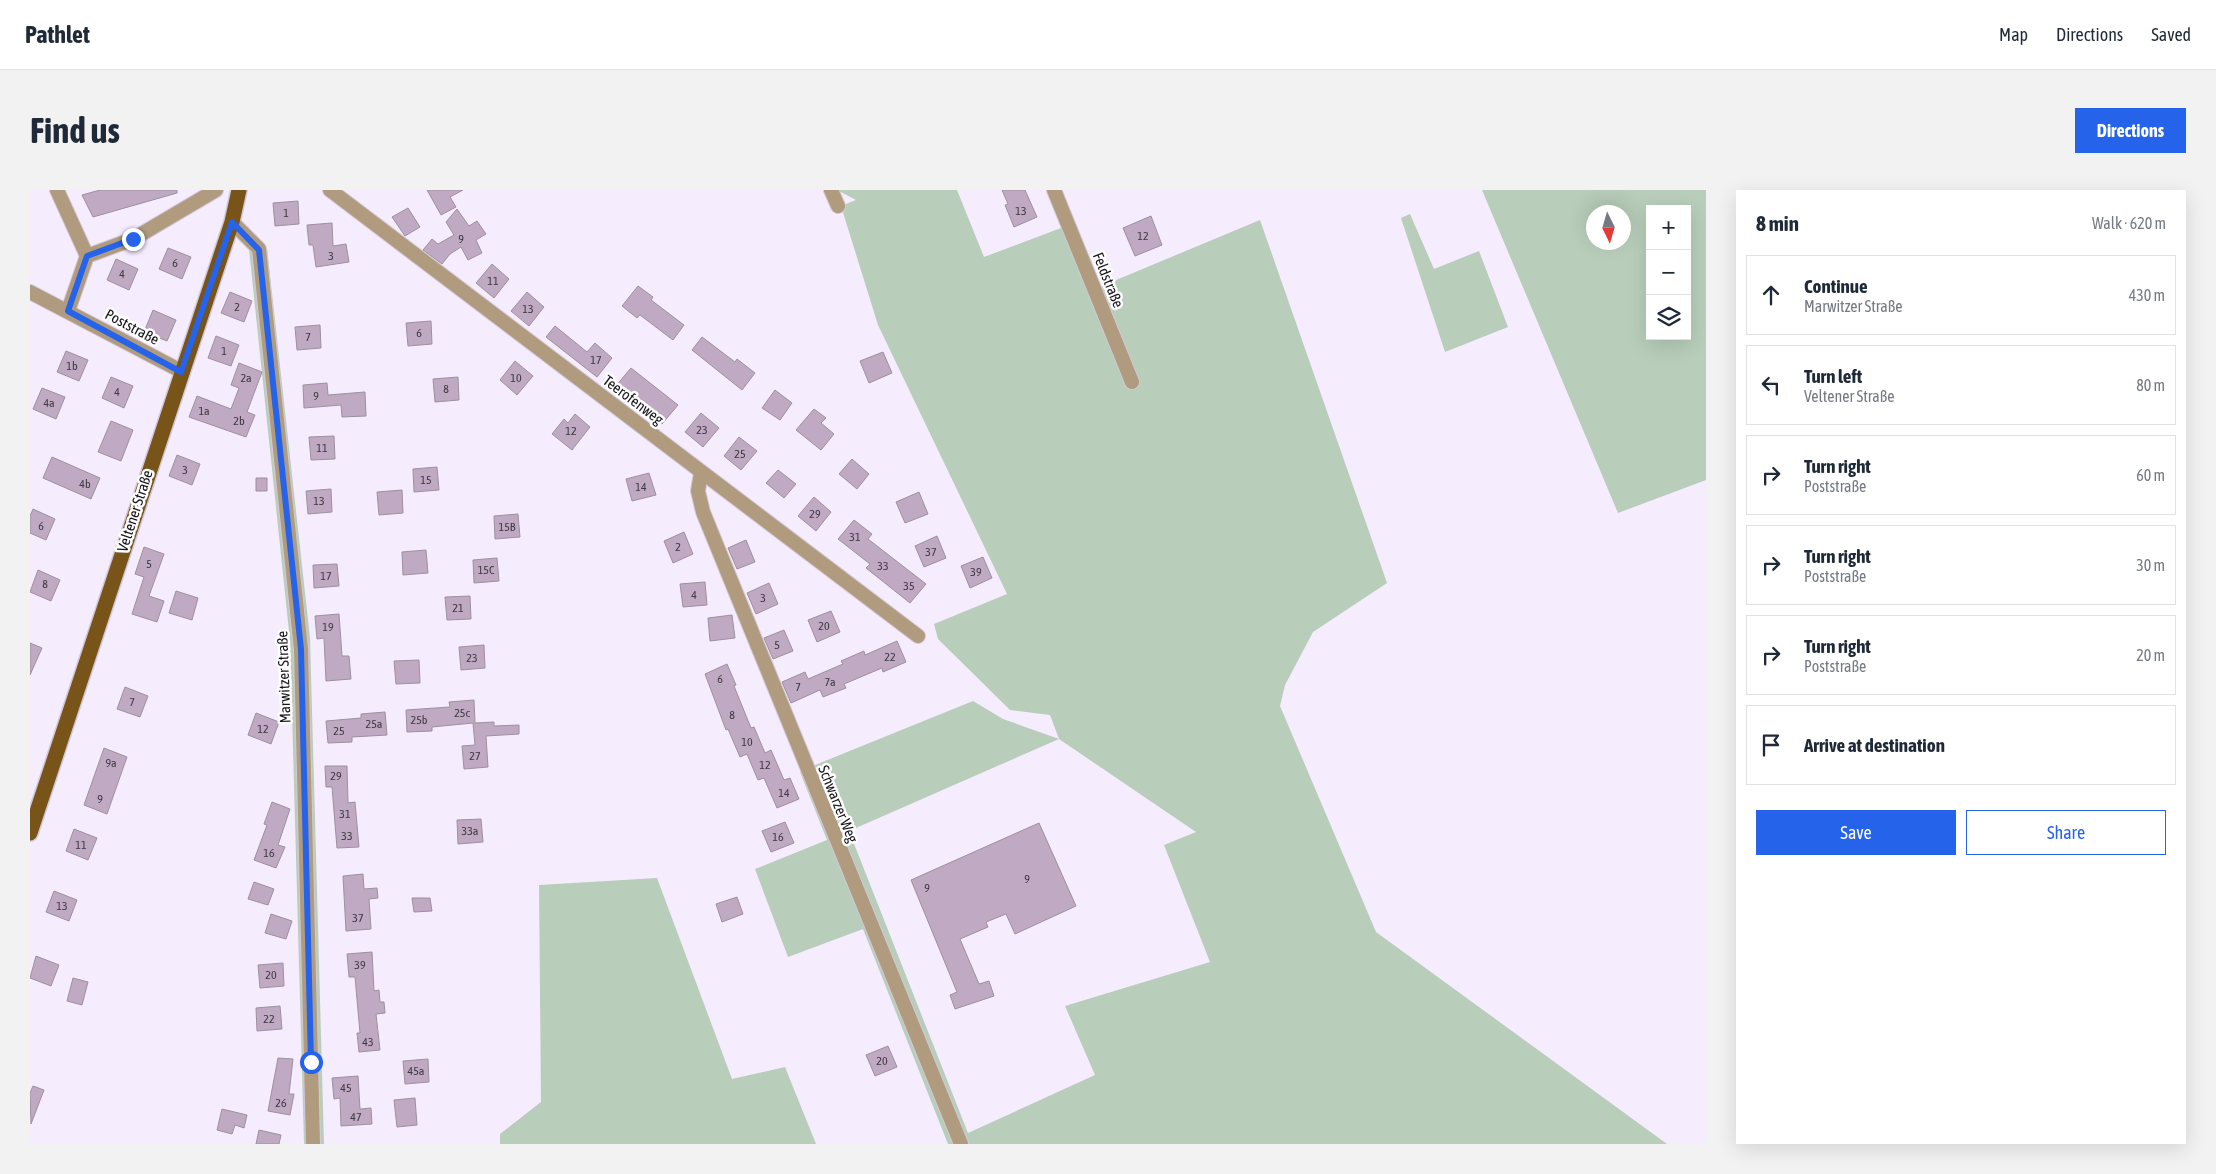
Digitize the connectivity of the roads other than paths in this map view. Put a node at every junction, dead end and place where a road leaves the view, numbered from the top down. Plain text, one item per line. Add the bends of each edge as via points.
1 (57, 190) edge
2 (216, 190) edge
3 (239, 190) edge
4 (330, 190) edge
5 (831, 190) edge
6 (1054, 190) edge
7 (838, 206) dead end
8 (232, 222) junction
9 (87, 256) junction
10 (30, 292) edge
11 (68, 311) junction
12 (181, 372) junction
13 (1132, 382) dead end
14 (701, 473) junction
15 (918, 636) dead end
16 (30, 833) edge
17 (313, 1144) edge
18 (961, 1144) edge

1 - 9 street
2 - 9 street via 133,239
3 - 8 main road, Veltener Straße
4 - 14 street, Teerofenweg
5 - 7 street
6 - 13 street, Feldstraße
8 - 12 main road, Veltener Straße
8 - 17 street, Marwitzer Straße via 259,250 301,649
9 - 11 street
10 - 11 street, Poststraße
11 - 12 street, Poststraße
12 - 16 main road, Veltener Straße
14 - 15 street, Teerofenweg
14 - 18 street, Schwarzer Weg via 698,491 703,512

